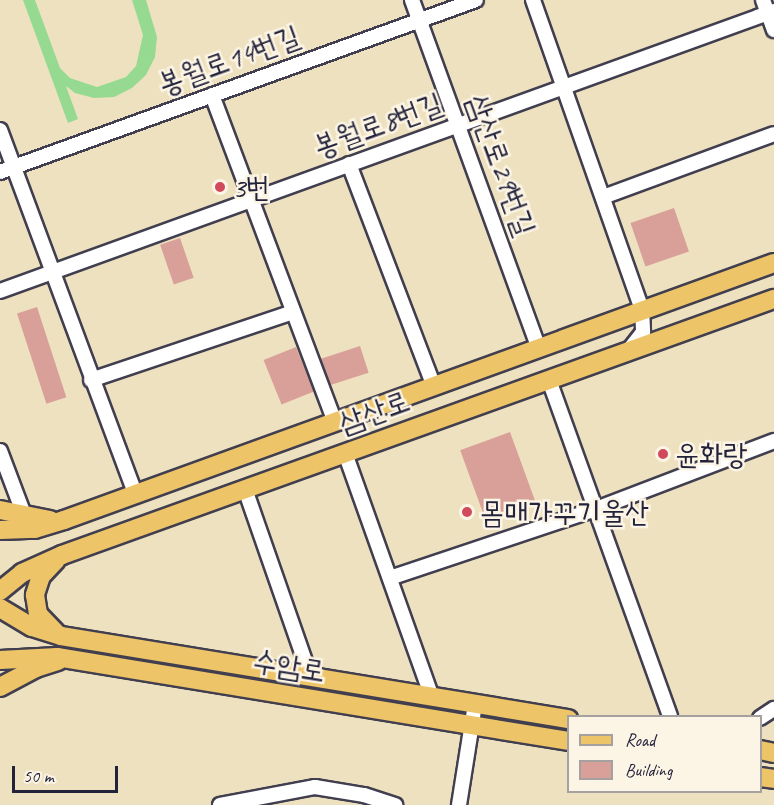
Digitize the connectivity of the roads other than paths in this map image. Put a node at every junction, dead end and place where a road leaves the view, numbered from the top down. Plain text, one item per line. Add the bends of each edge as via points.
1 (412, 0) edge
2 (476, 0) edge
3 (532, 0) edge
4 (769, 8) edge
5 (419, 21) junction
6 (774, 30) edge
7 (564, 87) junction
8 (212, 95) junction
9 (457, 126) junction
10 (0, 130) edge
11 (774, 134) edge
12 (349, 164) junction
13 (7, 169) edge
14 (603, 197) junction
15 (250, 200) junction
16 (774, 263) edge
17 (51, 272) junction
18 (0, 291) edge
19 (774, 299) edge
20 (642, 310) junction
21 (293, 312) junction
22 (539, 349) junction
23 (627, 351) junction
24 (91, 380) junction
25 (549, 380) junction
26 (434, 387) junction
27 (335, 423) junction
28 (774, 441) edge
29 (0, 451) edge
30 (345, 453) junction
31 (245, 489) junction
32 (136, 495) junction
33 (596, 508) junction
34 (0, 510) edge
35 (25, 517) junction
36 (64, 520) junction
37 (0, 531) edge
38 (62, 555) junction
39 (390, 578) junction
40 (0, 591) edge
41 (0, 608) edge
42 (60, 636) junction
43 (74, 659) junction
44 (0, 660) edge
45 (312, 678) junction
46 (0, 687) edge
47 (432, 697) junction
48 (475, 704) junction
49 (669, 715) edge
50 (567, 718) edge
51 (472, 724) junction
52 (567, 741) edge
53 (220, 805) edge
54 (395, 805) edge
55 (459, 805) edge

1 - 5 street, 삼산로29번길
2 - 5 street, 봉월로14번길
3 - 7 street
4 - 6 street
4 - 7 street, 봉월로8번길
5 - 8 street, 봉월로14번길
5 - 9 street, 삼산로29번길
7 - 9 street, 봉월로8번길
7 - 14 street
8 - 13 street, 봉월로14번길
8 - 15 street
9 - 12 street, 봉월로8번길
9 - 22 street, 삼산로29번길
10 - 13 street
11 - 14 street
12 - 15 street, 봉월로8번길
12 - 26 street
13 - 17 street
14 - 20 street
15 - 17 street, 봉월로8번길
15 - 21 street
16 - 20 main road, 삼산로
17 - 18 street, 봉월로8번길
17 - 24 street
19 - 23 main road, 삼산로
20 - 22 main road, 삼산로
20 - 23 street via 643,332
21 - 24 street
21 - 27 street
22 - 26 main road, 삼산로
23 - 25 main road, 삼산로
24 - 32 street
25 - 30 main road, 삼산로
25 - 33 street
26 - 27 main road, 삼산로
27 - 32 main road, 삼산로
28 - 33 street
29 - 35 street
30 - 31 main road, 삼산로
30 - 39 street
31 - 38 main road, 삼산로
31 - 45 street, 수암로
32 - 36 main road, 삼산로
33 - 39 street
33 - 49 street
34 - 35 main road
35 - 36 main road
36 - 37 main road, 삼산로 via 35,529
38 - 40 main road, 삼산로 via 22,573
38 - 42 main road via 41,576 35,595 43,622
39 - 47 street
41 - 42 main road, 수암로 via 32,627
42 - 45 main road, 수암로
43 - 44 main road, 수암로 via 41,656
43 - 46 main road via 36,668
43 - 51 main road, 수암로
45 - 47 main road, 수암로
47 - 48 main road, 수암로
48 - 50 main road, 수암로
48 - 51 street
51 - 52 main road, 수암로
51 - 55 street
53 - 54 street via 315,787

